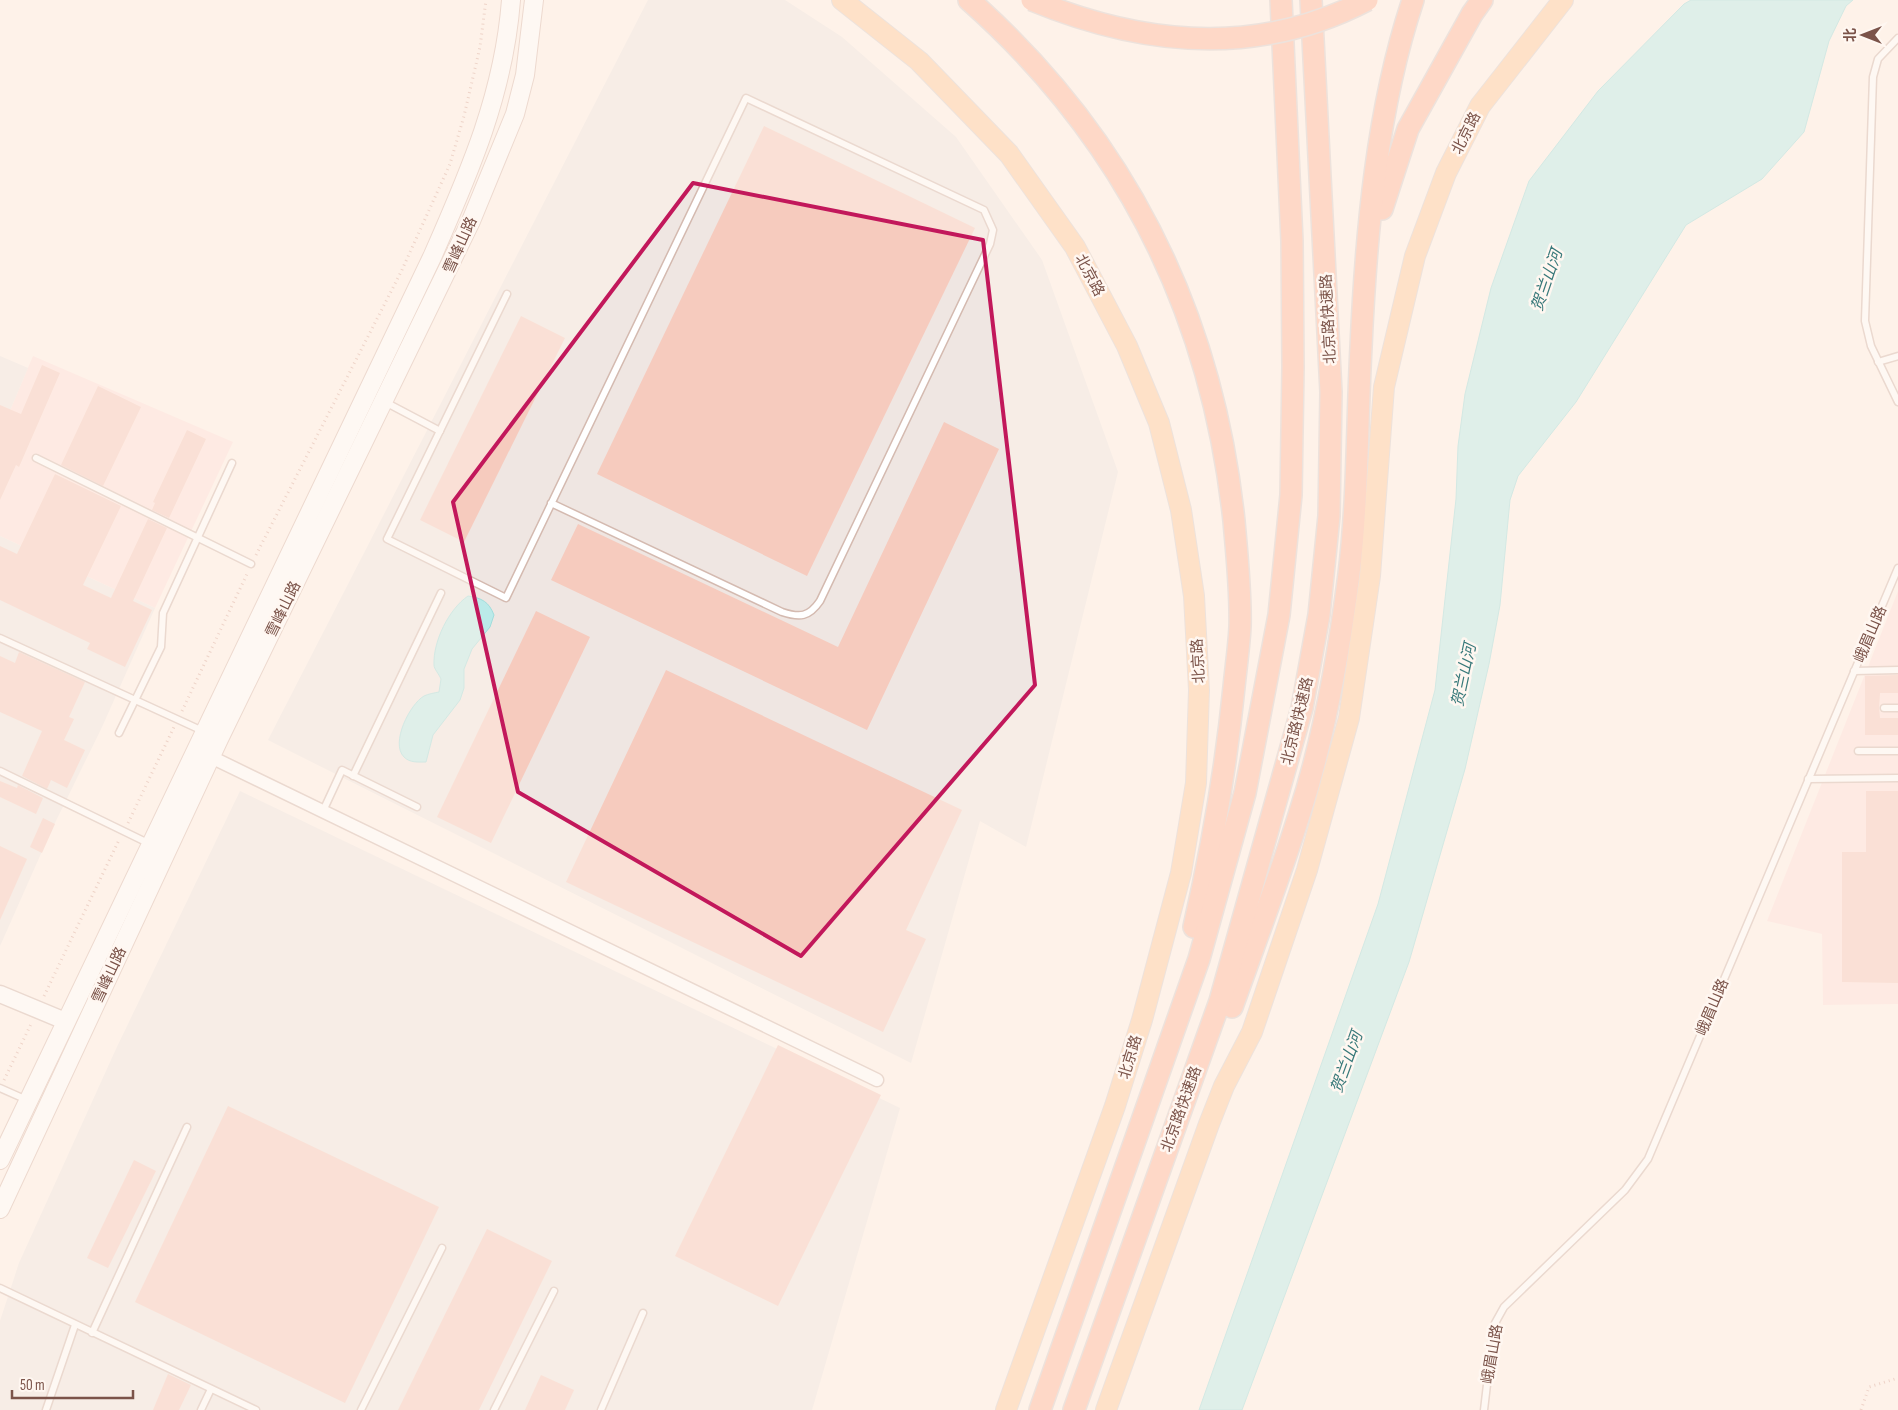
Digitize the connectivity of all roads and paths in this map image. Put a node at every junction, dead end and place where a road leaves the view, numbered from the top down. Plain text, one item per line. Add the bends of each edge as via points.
1 (486, 0) edge
2 (511, 0) edge
3 (534, 0) edge
4 (842, 0) edge
5 (969, 0) edge
6 (1032, 0) edge
7 (1281, 0) edge
8 (1311, 0) edge
9 (1367, 0) edge
10 (1413, 0) edge
11 (1482, 0) edge
12 (1563, 0) edge
13 (1898, 38) edge
14 (507, 294) dead end
15 (1361, 345) junction
16 (1898, 356) edge
17 (1878, 362) junction
18 (385, 402) junction
19 (1898, 402) edge
20 (440, 431) junction
21 (36, 458) dead end
22 (232, 463) dead end
23 (551, 503) junction
24 (199, 537) junction
25 (252, 564) junction
26 (1898, 568) edge
27 (442, 593) dead end
28 (0, 638) edge
29 (1898, 670) edge
30 (1854, 671) junction
31 (135, 700) junction
32 (1884, 708) dead end
33 (1898, 708) edge
34 (178, 720) junction
35 (119, 734) dead end
36 (212, 736) junction
37 (1858, 751) dead end
38 (1898, 751) edge
39 (211, 757) junction
40 (0, 771) edge
41 (353, 776) junction
42 (1898, 778) edge
43 (1808, 779) junction
44 (417, 807) dead end
45 (323, 811) junction
46 (124, 831) junction
47 (151, 844) junction
48 (167, 852) junction
49 (0, 994) edge
50 (38, 1010) junction
51 (65, 1022) junction
52 (1161, 1067) junction
53 (877, 1080) dead end
54 (0, 1087) edge
55 (28, 1100) junction
56 (187, 1127) dead end
57 (1165, 1152) junction
58 (0, 1160) edge
59 (0, 1209) edge
60 (442, 1248) dead end
61 (0, 1288) edge
62 (554, 1291) dead end
63 (643, 1313) dead end
64 (75, 1325) junction
65 (92, 1333) junction
66 (1898, 1378) edge
67 (211, 1389) junction
68 (46, 1410) edge
69 (201, 1410) edge
70 (256, 1410) edge
71 (361, 1410) edge
72 (494, 1410) edge
73 (601, 1410) edge
74 (1006, 1410) edge
75 (1040, 1410) edge
76 (1074, 1410) edge
77 (1106, 1410) edge
78 (1484, 1410) edge
79 (1860, 1410) edge

1 - 25 path via 478,56 450,164 400,272
2 - 36 main road, 雪峰山路 via 503,64 472,168
3 - 18 main road, 雪峰山路 via 525,75 508,132 447,274
4 - 74 main road, 北京路 via 919,61 1009,154 1075,247 1127,346 1159,423 1181,510 1194,596 1199,690 1196,783 1181,873 1142,1020 1115,1106
5 - 52 highway via 1010,36 1072,108 1106,156 1152,234 1186,310 1209,380 1223,441 1238,560 1240,627 1226,766 1201,895
6 - 9 highway, bridge via 1072,16 1139,34 1199,40 1238,38 1301,27 1338,15
7 - 52 highway via 1292,241 1293,367 1291,495 1279,615 1245,793 1199,960
8 - 57 highway, 北京路快速路 via 1331,392 1329,516 1319,614 1302,708 1220,1001
10 - 15 highway via 1384,124 1371,214
11 - 15 highway via 1408,129 1383,207
12 - 77 main road, 北京路 via 1480,106 1446,173 1415,256 1384,387 1370,576 1349,718 1333,781 1307,870 1252,1032 1224,1086 1209,1124
13 - 17 lane via 1878,59 1873,77 1865,321 1870,346
14 - 20 lane
15 - 57 highway via 1349,572 1330,695 1301,810 1229,1017
16 - 17 lane
17 - 19 lane
18 - 20 lane
18 - 36 main road, 雪峰山路
20 - 23 lane via 387,539 506,598
21 - 24 lane
22 - 24 lane
23 - 23 lane via 746,98 984,210 993,230 990,244 813,611 796,617 782,612
24 - 25 lane
24 - 31 lane via 163,613 161,647
25 - 34 path
26 - 30 lane, 峨眉山路
27 - 41 lane
28 - 31 lane
29 - 30 lane
30 - 43 lane, 峨眉山路
31 - 34 lane
31 - 35 lane
32 - 33 lane
34 - 36 lane
34 - 46 path
36 - 39 main road, 雪峰山路
36 - 47 main road, 雪峰山路
37 - 38 lane
39 - 45 street
39 - 48 main road, 雪峰山路
40 - 46 lane
41 - 44 lane
41 - 45 lane via 342,770
42 - 43 lane
43 - 78 lane, 峨眉山路 via 1648,1159 1625,1190 1504,1308 1494,1325
45 - 53 street
46 - 47 lane
46 - 50 path
47 - 48 lane
47 - 51 main road, 雪峰山路
48 - 59 main road, 雪峰山路
49 - 50 street
50 - 51 street
50 - 54 path
51 - 55 main road, 雪峰山路
52 - 75 highway
54 - 55 lane
55 - 58 main road, 雪峰山路
56 - 65 lane
57 - 76 highway, 北京路快速路
60 - 71 lane
61 - 64 lane
62 - 72 lane
63 - 73 lane
64 - 65 lane
64 - 68 lane
65 - 67 lane
66 - 79 path via 1870,1387
67 - 69 lane
67 - 70 lane

